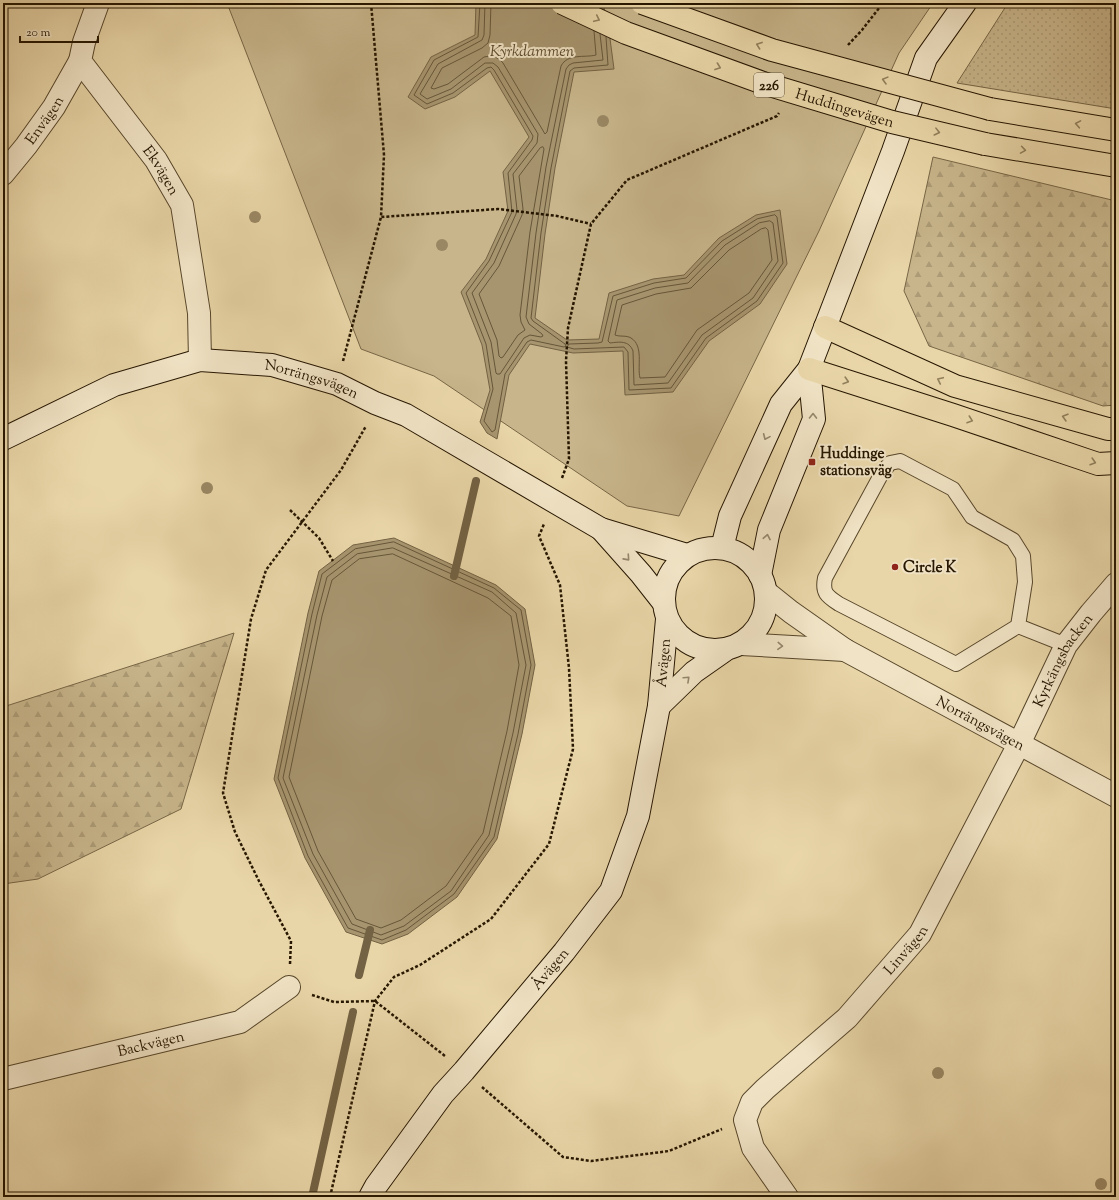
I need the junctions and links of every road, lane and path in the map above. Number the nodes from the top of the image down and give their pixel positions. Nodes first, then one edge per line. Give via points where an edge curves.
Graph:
1 (98, 3) edge
2 (371, 3) edge
3 (562, 3) edge
4 (642, 3) edge
5 (883, 3) edge
6 (965, 3) edge
7 (846, 46) dead end
8 (80, 61) junction
9 (782, 111) dead end
10 (1116, 130) edge
11 (1116, 166) edge
12 (3, 174) edge
13 (381, 217) junction
14 (591, 224) junction
15 (825, 327) junction
16 (200, 360) junction
17 (808, 370) junction
18 (337, 384) junction
19 (375, 403) junction
20 (1116, 429) edge
21 (3, 439) edge
22 (1116, 463) edge
23 (553, 500) junction
24 (290, 510) dead end
25 (302, 522) junction
26 (601, 529) junction
27 (722, 548) junction
28 (687, 555) junction
29 (333, 561) dead end
30 (763, 584) junction
31 (1116, 584) edge
32 (664, 610) junction
33 (1018, 626) junction
34 (1066, 646) junction
35 (733, 647) junction
36 (845, 650) junction
37 (659, 706) junction
38 (1019, 744) junction
39 (1116, 796) edge
40 (289, 987) junction
41 (375, 1001) junction
42 (464, 1071) junction
43 (3, 1079) edge
44 (745, 1120) junction
45 (330, 1197) edge
46 (370, 1197) edge
47 (787, 1197) edge

1 - 8 street
2 - 13 path via 384,155
3 -> 11 main road, Huddingevägen / 226, bridge via 626,33 763,83 892,122 985,144
10 -> 4 main road, 226, bridge via 990,109 772,50
5 - 7 path
6 - 15 street via 926,58
8 - 12 street, Envägen via 54,107
8 - 16 street, Ekvägen via 156,160 182,205 199,313
9 - 14 path via 777,116 627,180
13 - 14 path via 498,209 557,216
13 - 18 path
14 - 23 path via 568,328 566,361 569,459
15 - 17 street
20 -> 15 main road via 1108,429 955,386
16 - 18 street, Norrängsvägen via 272,365
16 - 21 street, Norrängsvägen via 114,385
17 -> 22 main road via 1098,464
17 -> 27 street via 781,404 730,516
30 -> 17 street via 769,530 814,419
18 - 19 street, Norrängsvägen
19 - 23 street, Norrängsvägen via 406,415
19 - 25 path via 341,470
23 - 26 street, Norrängsvägen
23 - 41 path via 539,536 560,585 570,668 573,749 549,844 492,919 420,965 394,977
24 - 25 path
25 - 29 path via 319,538
25 - 40 path via 266,570 251,619 224,793 235,832 291,941
26 - 28 street, Norrängsvägen
26 -> 32 street, Norrängsvägen via 641,574
27 - 28 street via 704,548
27 - 30 street via 749,561
28 - 32 street via 674,567 665,584
30 - 35 street via 766,610 759,627
30 - 36 street, Norrängsvägen via 791,612
31 - 34 street, Kyrkängsbacken
32 - 35 street via 676,634 689,645 706,651
32 - 37 street, Åvägen
33 - 33 lane via 1025,582 1023,556 1013,540 972,517 953,489 900,461 890,464 882,473 825,578 823,587 828,596 956,664
33 - 34 lane
34 - 38 street, Kyrkängsbacken
35 -> 36 street, Norrängsvägen
37 -> 35 street, Åvägen via 694,672
36 - 38 street, Norrängsvägen
37 - 42 street, Åvägen via 638,816 611,891 564,952
38 - 39 street, Norrängsvägen
38 - 44 street, Linvägen via 920,934 848,1018 752,1102
40 - 41 path via 334,1002
40 - 43 street, Backvägen via 240,1022
41 - 42 path
41 - 45 path
42 - 44 path via 563,1157 591,1161 669,1150
42 - 46 street, Åvägen via 443,1094
44 - 47 street via 753,1148

